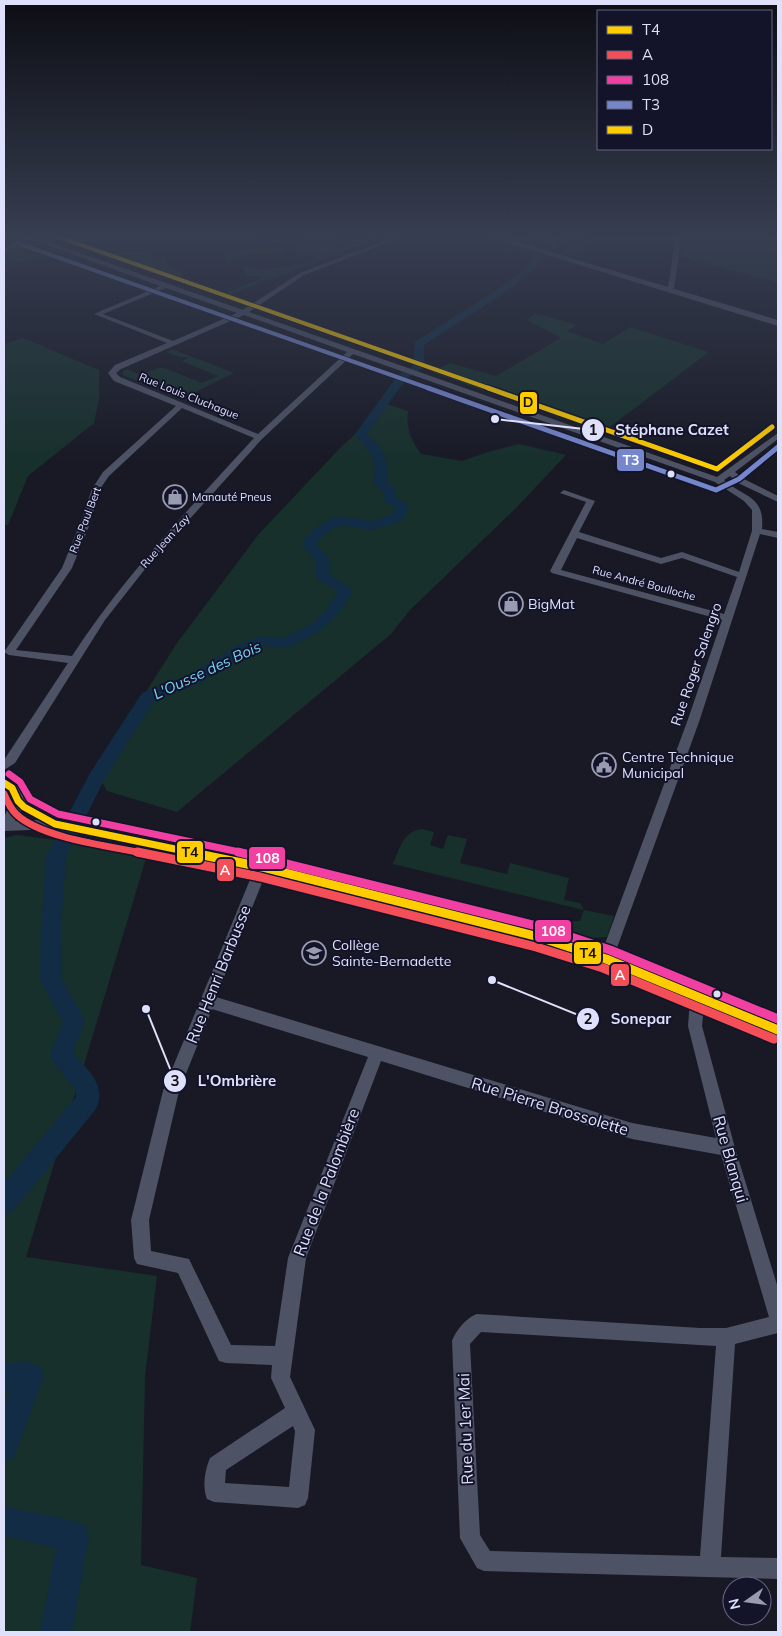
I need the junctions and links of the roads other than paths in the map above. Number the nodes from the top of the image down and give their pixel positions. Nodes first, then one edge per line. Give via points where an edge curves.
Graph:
1 (106, 310) edge
2 (240, 310) edge
3 (736, 310) edge
4 (245, 312) junction
5 (778, 323) edge
6 (173, 343) junction
7 (353, 350) junction
8 (181, 405) junction
9 (778, 436) edge
10 (259, 438) junction
11 (730, 472) junction
12 (718, 480) junction
13 (564, 493) dead end
14 (778, 499) edge
15 (757, 531) junction
16 (575, 534) junction
17 (778, 535) edge
18 (742, 576) junction
19 (727, 618) junction
20 (6, 655) edge
21 (74, 660) junction
22 (7, 763) edge
23 (6, 784) edge
24 (19, 802) junction
25 (59, 824) junction
26 (4, 825) edge
27 (262, 867) junction
28 (606, 959) junction
29 (698, 998) junction
30 (207, 1001) junction
31 (778, 1030) edge
32 (377, 1053) junction
33 (727, 1148) junction
34 (778, 1317) edge
35 (778, 1324) edge
36 (726, 1337) junction
37 (283, 1356) junction
38 (296, 1412) junction
39 (710, 1567) junction
40 (778, 1569) edge

1 - 6 street via 97,314
2 - 4 street, Rue Roger Salengro
3 - 5 main road
4 - 6 street
4 - 7 street, Rue Roger Salengro
6 - 8 street, Rue Louis Cluchague via 118,367 112,373 117,379
7 - 10 street, Rue Jean Zay
7 - 12 street, Rue Roger Salengro
8 - 10 street, Rue Louis Cluchague
8 - 20 street, Rue Paul Bert via 101,481 66,568
9 - 11 street
10 - 21 street, Rue Jean Zay via 146,562
11 - 12 street
11 - 14 street
12 - 15 street, Rue Roger Salengro via 754,503 759,513
13 - 16 street via 591,501
15 - 17 street
15 - 18 street, Rue Roger Salengro
16 - 18 street via 661,560 682,555
16 - 19 street, Rue André Boulloche via 555,571
18 - 19 street, Rue Roger Salengro
19 - 28 street, Rue Roger Salengro via 693,722
20 - 21 street, Rue Paul Bert
21 - 22 street, Rue Jean Zay
22 - 23 street, Rue Jean Zay
23 - 24 street via 18,796
24 - 25 street
24 - 26 street
25 - 26 street
25 - 27 street
27 - 28 street via 539,937
27 - 30 street, Rue Henri Barbusse
28 - 29 street
29 - 31 street
29 - 33 street, Rue Blanqui via 695,1026
30 - 32 street, Rue Pierre Brossolette
30 - 37 street, Rue Henri Barbusse via 171,1091 140,1220 143,1258 183,1265 226,1354
32 - 33 street, Rue Pierre Brossolette via 632,1131
32 - 37 street, Rue de la Palombière via 297,1258
33 - 34 street, Rue Blanqui
35 - 36 street, Rue du 1er Mai
36 - 39 street
36 - 39 street, Rue du 1er Mai via 477,1323 461,1341 470,1538 484,1561
37 - 38 street, Rue de la Palombière via 280,1378
38 - 38 street, Rue de la Palombière via 305,1430 298,1498 214,1492 218,1465
39 - 40 street, Rue du 1er Mai

